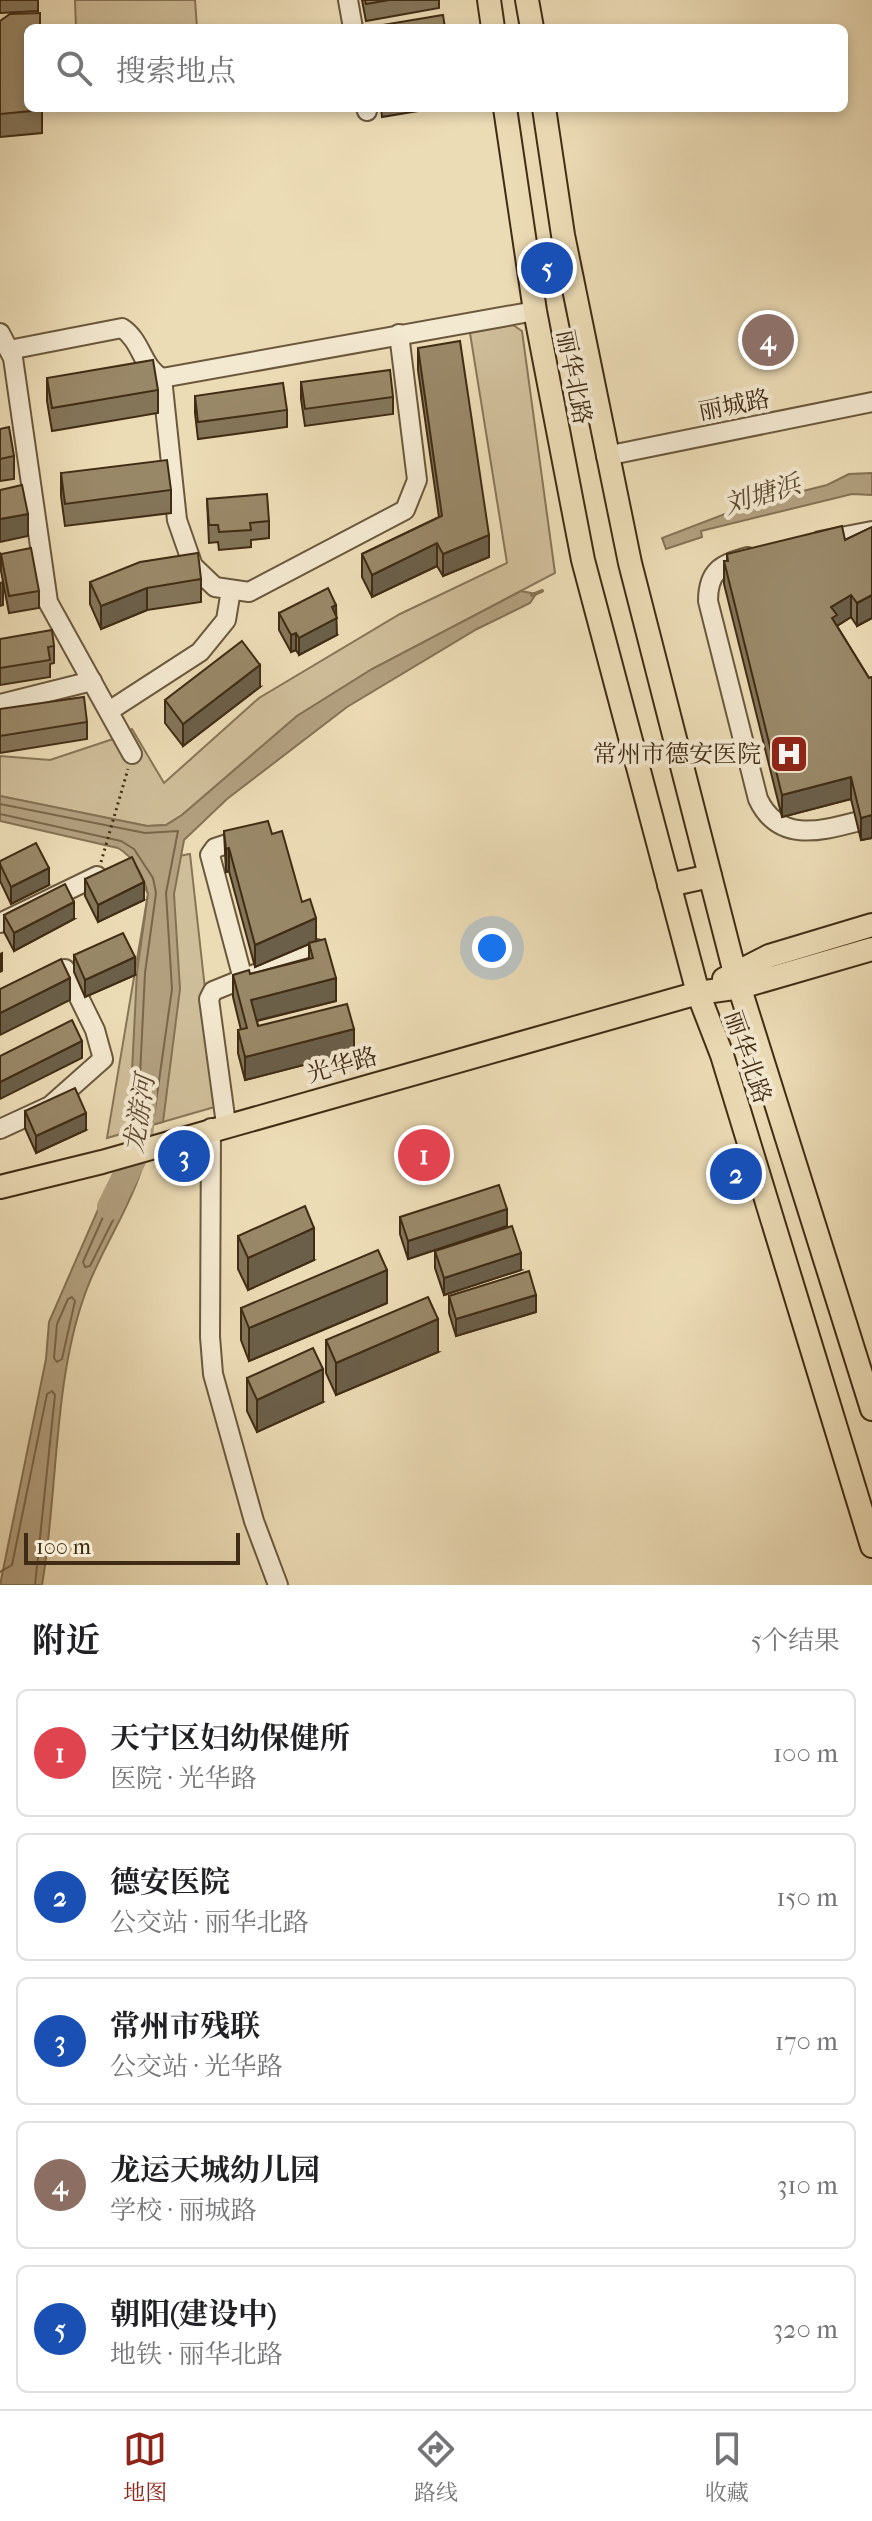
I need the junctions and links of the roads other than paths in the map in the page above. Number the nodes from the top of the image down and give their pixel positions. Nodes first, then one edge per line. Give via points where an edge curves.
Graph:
1 (348, 0) edge
2 (489, 0) edge
3 (527, 0) edge
4 (352, 24) edge
5 (492, 24) edge
6 (531, 24) edge
7 (506, 112) edge
8 (545, 112) edge
9 (535, 311) junction
10 (399, 334) junction
11 (4, 342) edge
12 (162, 378) junction
13 (872, 402) edge
14 (23, 426) junction
15 (0, 430) edge
16 (606, 456) junction
17 (33, 496) junction
18 (11, 501) edge
19 (872, 531) edge
20 (795, 547) edge
21 (767, 553) edge
22 (231, 590) junction
23 (92, 681) junction
24 (0, 704) edge
25 (109, 711) junction
26 (132, 754) road end
27 (872, 818) edge
28 (256, 834) edge
29 (97, 876) edge
30 (710, 876) junction
31 (669, 885) junction
32 (0, 923) edge
33 (872, 925) edge
34 (317, 949) edge
35 (872, 949) edge
36 (65, 969) edge
37 (243, 979) junction
38 (738, 980) junction
39 (698, 993) junction
40 (218, 1126) junction
41 (0, 1129) edge
42 (2, 1183) edge
43 (872, 1409) edge
44 (872, 1546) edge
45 (278, 1585) edge

1 - 4 street
2 - 5 main road
3 - 6 main road
7 - 9 main road, 丽华北路
8 - 16 main road, 丽华北路
9 - 10 street
9 - 31 main road, 丽华北路 via 586,570
10 - 12 street
10 - 22 street via 417,480 405,510 249,592
11 - 12 street via 122,328 134,336 152,373
11 - 14 street
12 - 22 street via 177,520 193,566 215,587
13 - 16 street, 丽城路
14 - 15 street
14 - 17 street
16 - 30 main road, 丽华北路
17 - 18 street
17 - 23 street via 34,557 48,602
19 - 20 street
21 - 27 street via 724,563 708,585 758,799 779,827 799,832
22 - 25 street via 226,620 200,652
23 - 24 street
23 - 25 street
25 - 26 street
28 - 37 street via 215,848 210,855
29 - 32 street
30 - 31 main road
30 - 38 main road, 丽华北路
31 - 39 main road, 丽华北路
33 - 38 main road, 光华路 via 769,956
34 - 37 street
35 - 38 main road, 光华路
36 - 41 street via 103,1059 50,1106
37 - 40 street via 213,991 209,999
38 - 39 main road, 光华路
38 - 43 main road, 丽华北路
39 - 40 main road, 光华路
39 - 44 main road, 丽华北路 via 722,1055
40 - 42 main road, 光华路 via 102,1162
40 - 45 street via 213,1374 254,1521

